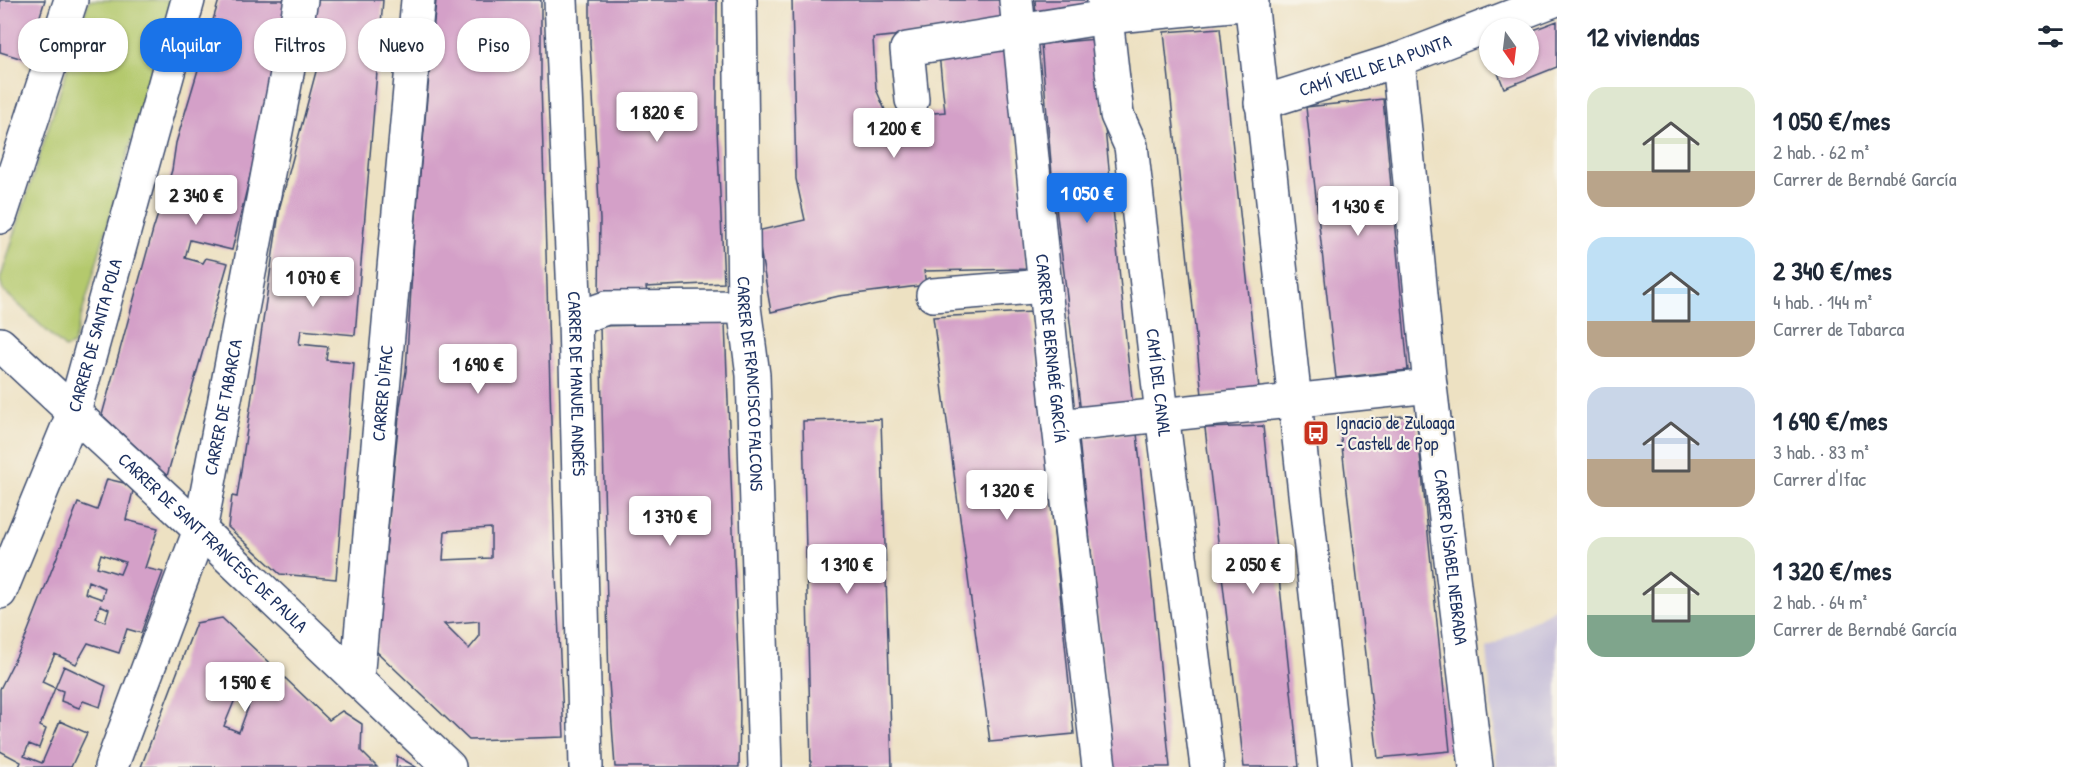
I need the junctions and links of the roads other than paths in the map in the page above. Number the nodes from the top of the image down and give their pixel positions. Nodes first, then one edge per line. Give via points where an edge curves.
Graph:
1 (70, 0) edge
2 (188, 0) edge
3 (302, 0) edge
4 (418, 0) edge
5 (561, 0) edge
6 (740, 0) edge
7 (1554, 0) edge
8 (1251, 1) edge
9 (1105, 9) edge
10 (1017, 15) edge
11 (1398, 60) junction
12 (912, 100) dead end
13 (1261, 103) junction
14 (0, 217) edge
15 (1045, 286) junction
16 (933, 295) dead end
17 (744, 307) junction
18 (575, 319) junction
19 (0, 344) edge
20 (1431, 386) junction
21 (1294, 400) junction
22 (74, 412) junction
23 (1162, 414) junction
24 (1059, 426) junction
25 (200, 530) junction
26 (0, 592) edge
27 (357, 680) junction
28 (111, 767) edge
29 (449, 767) edge
30 (586, 767) edge
31 (765, 767) edge
32 (1100, 767) edge
33 (1207, 767) edge
34 (1335, 767) edge
35 (1476, 767) edge

1 - 14 street
2 - 22 street, CARRER DE SANTA POLA
3 - 25 street, CARRER DE TABARCA
4 - 27 street, CARRER D'IFAC
5 - 18 street, CARRER DE MANUEL ANDRÉS
6 - 17 street, CARRER DE FRANCISCO FALCONS
7 - 11 street, CAMÍ VELL DE LA PUNTA
8 - 9 street
8 - 13 street
9 - 10 street
9 - 23 street, CAMÍ DEL CANAL via 1118,115 1131,146
10 - 12 street via 907,49
10 - 15 street, CARRER DE BERNABÉ GARCÍA
11 - 13 street, CAMÍ VELL DE LA PUNTA
11 - 20 street, CARRER D'ISABEL NEBRADA
13 - 21 street
15 - 16 street
15 - 24 street, CARRER DE BERNABÉ GARCÍA
17 - 18 street via 606,308
17 - 31 street, CARRER DE FRANCISCO FALCONS via 753,375
18 - 30 street, CARRER DE MANUEL ANDRÉS
19 - 22 street, CARRER DE SANT FRANCESC DE PAULA
20 - 21 street
20 - 35 street, CARRER D'ISABEL NEBRADA
21 - 23 street
21 - 34 street
22 - 25 street, CARRER DE SANT FRANCESC DE PAULA
22 - 26 street, CARRER DE SANTA POLA
23 - 24 street
23 - 33 street, CAMÍ DEL CANAL
24 - 32 street, CARRER DE BERNABÉ GARCÍA
25 - 27 street, CARRER DE SANT FRANCESC DE PAULA
25 - 28 street, CARRER DE TABARCA
27 - 29 street, CARRER DE SANT FRANCESC DE PAULA

